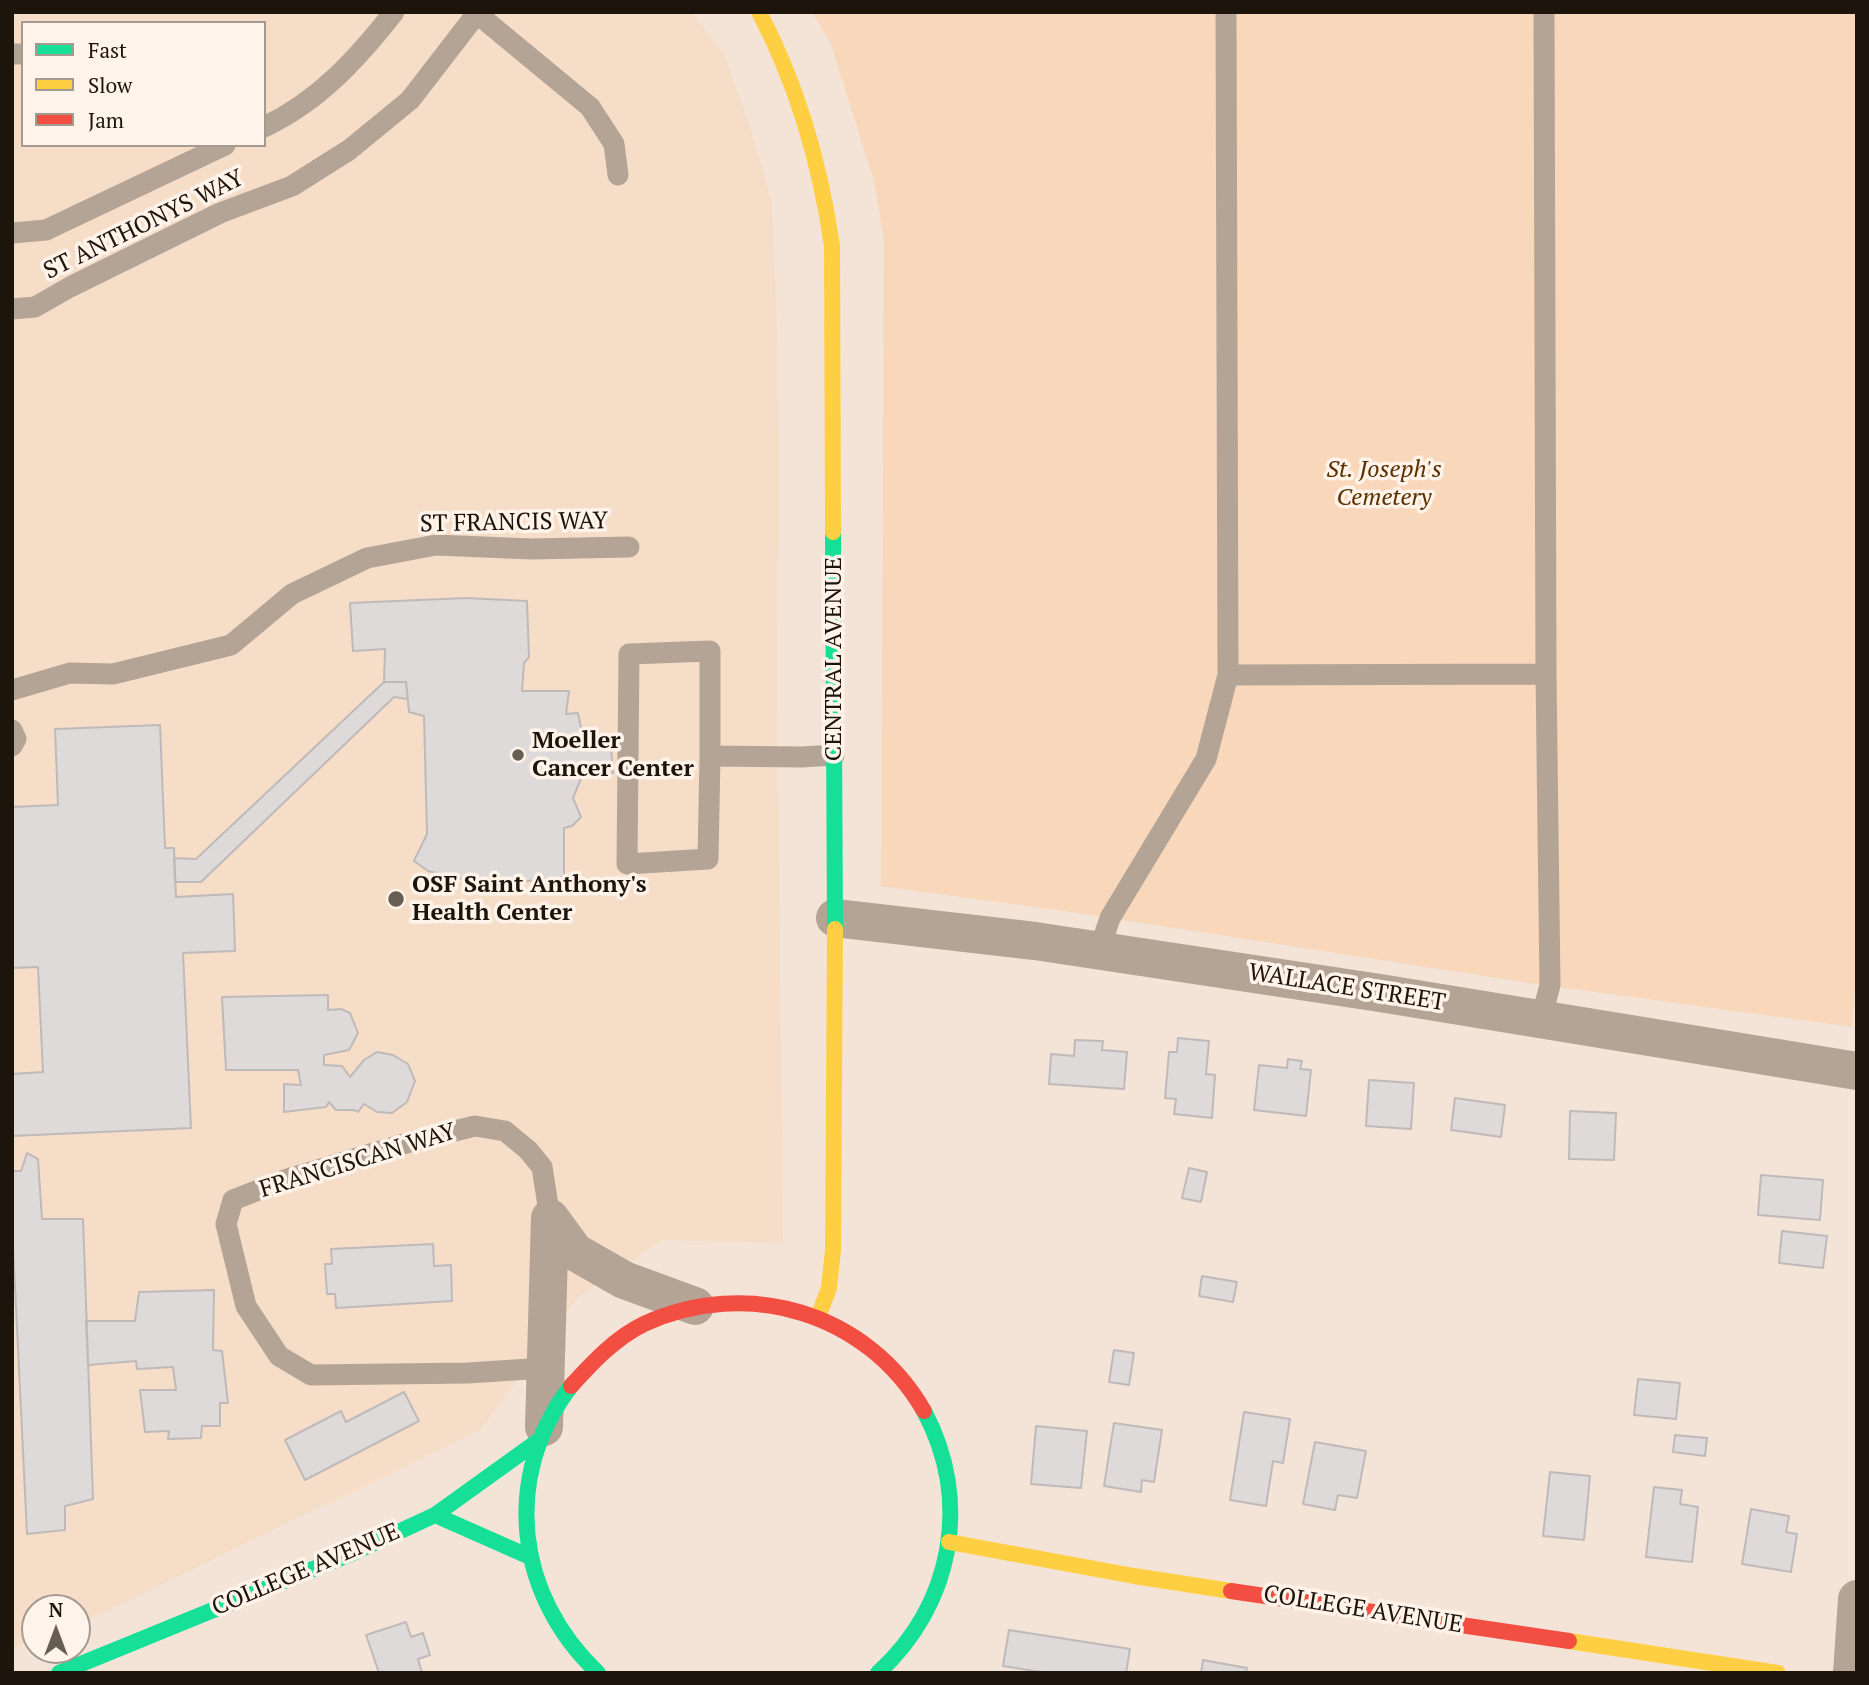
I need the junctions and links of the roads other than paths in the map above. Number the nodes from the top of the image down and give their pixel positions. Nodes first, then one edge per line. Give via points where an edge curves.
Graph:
1 (394, 12) edge
2 (759, 12) edge
3 (1226, 12) edge
4 (1544, 12) edge
5 (477, 13) edge
6 (266, 126) edge
7 (221, 147) edge
8 (618, 175) dead end
9 (12, 233) edge
10 (12, 309) edge
11 (629, 547) dead end
12 (1546, 674) junction
13 (1228, 675) junction
14 (12, 690) edge
15 (12, 730) edge
16 (12, 746) edge
17 (834, 755) junction
18 (710, 756) junction
19 (835, 918) junction
20 (1099, 951) junction
21 (1541, 1019) junction
22 (1857, 1071) edge
23 (550, 1218) junction
24 (695, 1306) junction
25 (818, 1317) junction
26 (545, 1368) junction
27 (541, 1434) junction
28 (435, 1515) junction
29 (949, 1542) junction
30 (530, 1557) junction
31 (1857, 1599) edge
32 (59, 1673) edge
33 (598, 1673) edge
34 (878, 1673) edge
35 (1778, 1673) edge
36 (1852, 1673) edge

1 - 6 lane via 359,57 322,92
2 - 17 main road, CENTRAL AVENUE via 780,49 806,116 826,195 832,246
3 - 13 lane
4 - 12 lane
5 - 8 lane via 590,107 614,144
5 - 10 lane, ST ANTHONYS WAY via 410,100 326,165 292,186 220,213 35,307
7 - 9 lane, ST ANTHONYS WAY via 47,230
11 - 14 lane, ST FRANCIS WAY via 436,545 367,558 292,594 231,645 113,674 70,673
12 - 13 lane
12 - 21 lane via 1550,985
13 - 20 lane via 1206,759 1110,918
15 - 16 lane via 16,739
17 - 18 lane
17 - 19 main road, CENTRAL AVENUE
18 - 18 lane via 710,651 629,654 627,864 708,859
19 - 20 street, WALLACE STREET
19 - 25 main road, CENTRAL AVENUE via 833,1250 829,1288
20 - 21 street, WALLACE STREET
21 - 22 street, WALLACE STREET
23 - 24 street, FRANCISCAN WAY via 575,1252 624,1280
23 - 26 street, FRANCISCAN WAY
23 - 26 lane, FRANCISCAN WAY via 542,1167 505,1131 475,1126 284,1180 233,1200 226,1224 247,1306 279,1356 311,1376
24 - 25 main road via 757,1303
24 - 27 main road via 632,1330 605,1349 580,1371
25 - 29 main road via 885,1359 912,1390 932,1424 945,1462 951,1502
26 - 27 street, FRANCISCAN WAY
27 - 28 main road, COLLEGE AVENUE
27 - 30 main road via 527,1487
28 - 30 main road
28 - 32 main road, COLLEGE AVENUE
29 - 34 main road via 927,1612 907,1643
29 - 35 main road, COLLEGE AVENUE via 1134,1576
30 - 33 main road via 553,1618
31 - 36 street

